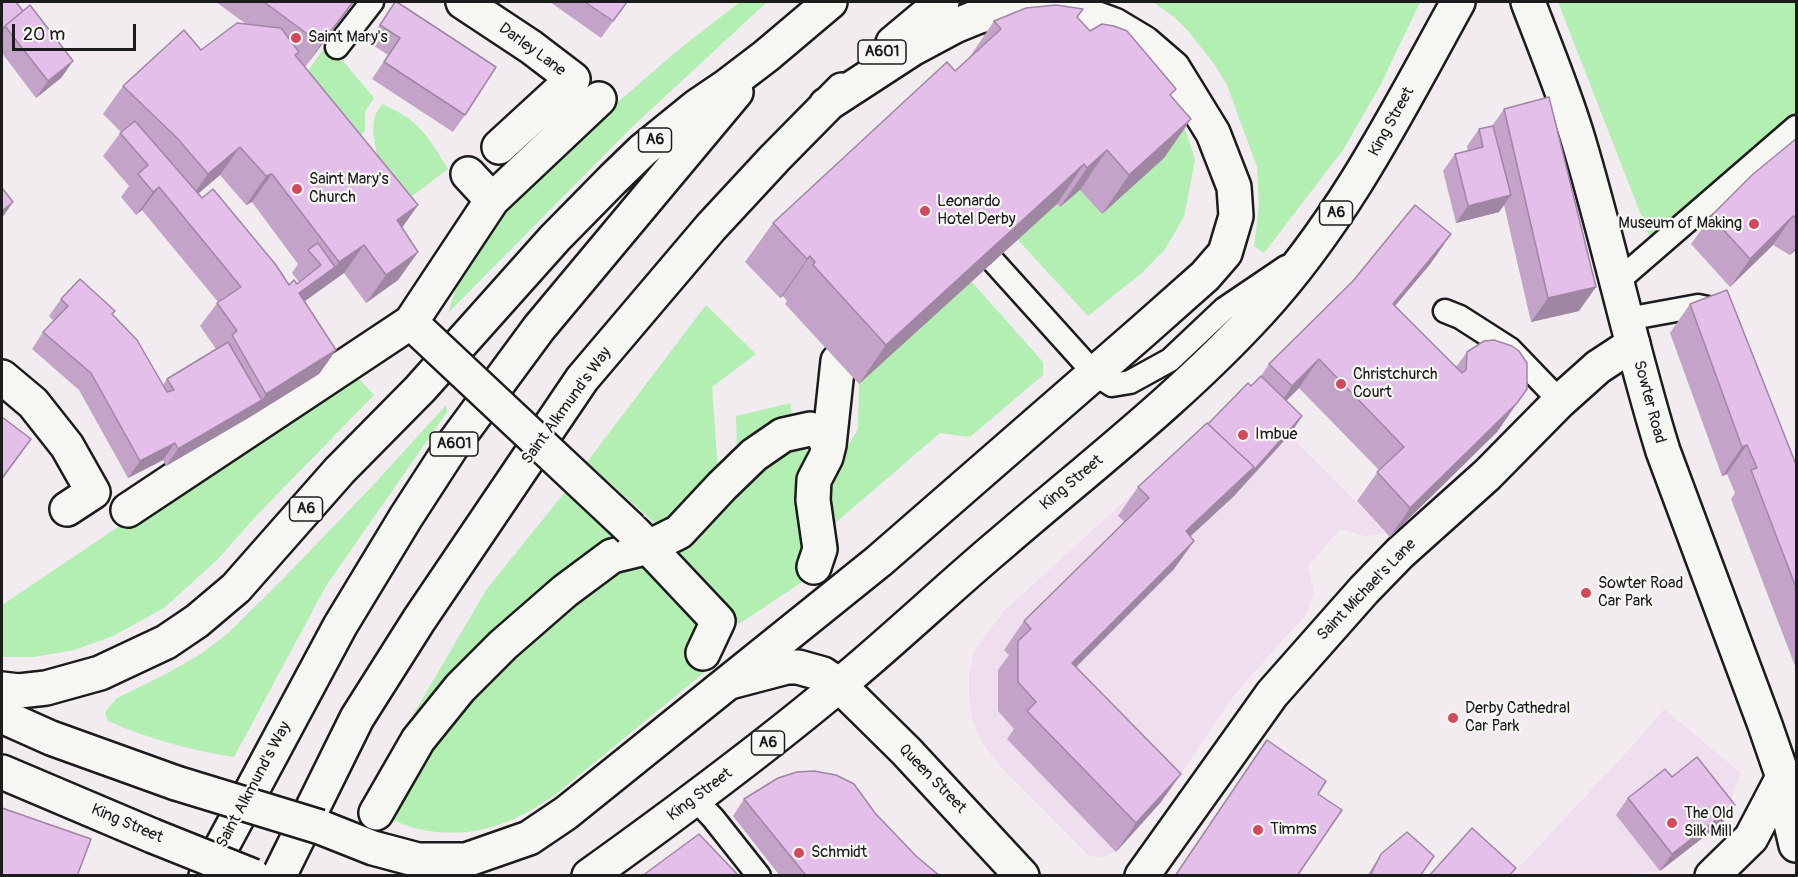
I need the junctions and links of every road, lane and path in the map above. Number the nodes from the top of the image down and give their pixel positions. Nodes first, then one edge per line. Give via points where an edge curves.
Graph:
1 (372, 2) edge
2 (463, 2) edge
3 (830, 2) edge
4 (942, 2) edge
5 (1458, 2) edge
6 (1528, 2) edge
7 (337, 47) edge
8 (766, 56) junction
9 (599, 99) dead end
10 (826, 105) junction
11 (1797, 127) edge
12 (511, 137) dead end
13 (468, 174) dead end
14 (492, 200) junction
15 (1307, 252) junction
16 (993, 261) edge
17 (1618, 281) junction
18 (1445, 310) dead end
19 (891, 312) edge
20 (1726, 324) edge
21 (416, 327) junction
22 (1630, 331) junction
23 (1094, 374) junction
24 (2, 377) edge
25 (1560, 401) junction
26 (829, 445) junction
27 (67, 509) dead end
28 (128, 510) dead end
29 (640, 538) junction
30 (814, 567) dead end
31 (703, 653) dead end
32 (730, 682) junction
33 (839, 685) junction
34 (2, 690) edge
35 (2, 716) edge
36 (2, 772) edge
37 (1788, 783) edge
38 (695, 799) junction
39 (376, 813) dead end
40 (1797, 846) edge
41 (206, 876) edge
42 (253, 876) edge
43 (279, 876) edge
44 (588, 876) edge
45 (759, 876) edge
46 (1022, 876) edge
47 (1142, 876) edge
48 (1712, 876) edge

1 - 7 lane
2 - 12 main road, Darley Lane via 573,79
3 - 8 main road, Saint Alkmund's Way / A601
4 - 10 main road, Saint Alkmund's Way / A601
5 - 15 main road, King Street / A6 via 1371,159
6 - 17 main road, Sowter Road via 1577,137
8 - 34 main road, Saint Alkmund's Way / A6 via 696,107 613,179 420,389 339,470 236,588 197,621 166,642 100,673 46,688
8 - 41 main road, Saint Alkmund's Way / A601 via 539,328 452,446 340,626
9 - 14 main road
10 - 23 main road via 955,26 1004,9 1026,7 1084,14 1114,25 1144,43 1173,68 1216,141 1234,187 1236,216 1225,253 1205,276
10 - 43 main road, Saint Alkmund's Way / A601 via 711,227 582,380 357,718
11 - 17 lane
13 - 14 main road
14 - 21 main road
15 - 23 lane via 1224,309 1170,360 1130,381 1112,385
15 - 33 main road, King Street / A6 via 1260,311 1175,396
16 - 23 lane
17 - 22 main road, Sowter Road
18 - 25 lane via 1510,350
19 - 26 main road via 838,361
20 - 22 lane via 1716,309 1698,306
21 - 28 main road
21 - 29 main road, bridge
22 - 25 main road, Saint Michael's Lane
22 - 37 main road, Sowter Road via 1663,451
23 - 32 main road via 871,567
24 - 27 main road via 33,403 68,446 93,492
25 - 47 main road, Saint Michael's Lane via 1487,476 1400,553 1272,694
26 - 29 main road via 820,432 810,429 783,435 754,455 679,532
26 - 30 main road via 814,480 820,549
29 - 31 main road via 718,621
29 - 39 main road via 565,591 502,645 460,688 418,740
32 - 33 main road, Queen Street via 798,667 823,674
32 - 35 main road, bridge via 530,838 466,860 418,860 373,848 320,827 176,783
33 - 38 main road, King Street / A6
33 - 46 main road, Queen Street
36 - 42 main road, King Street, bridge
37 - 40 main road, Sowter Road
37 - 48 main road via 1751,838
38 - 44 main road, King Street / A6
38 - 45 lane

